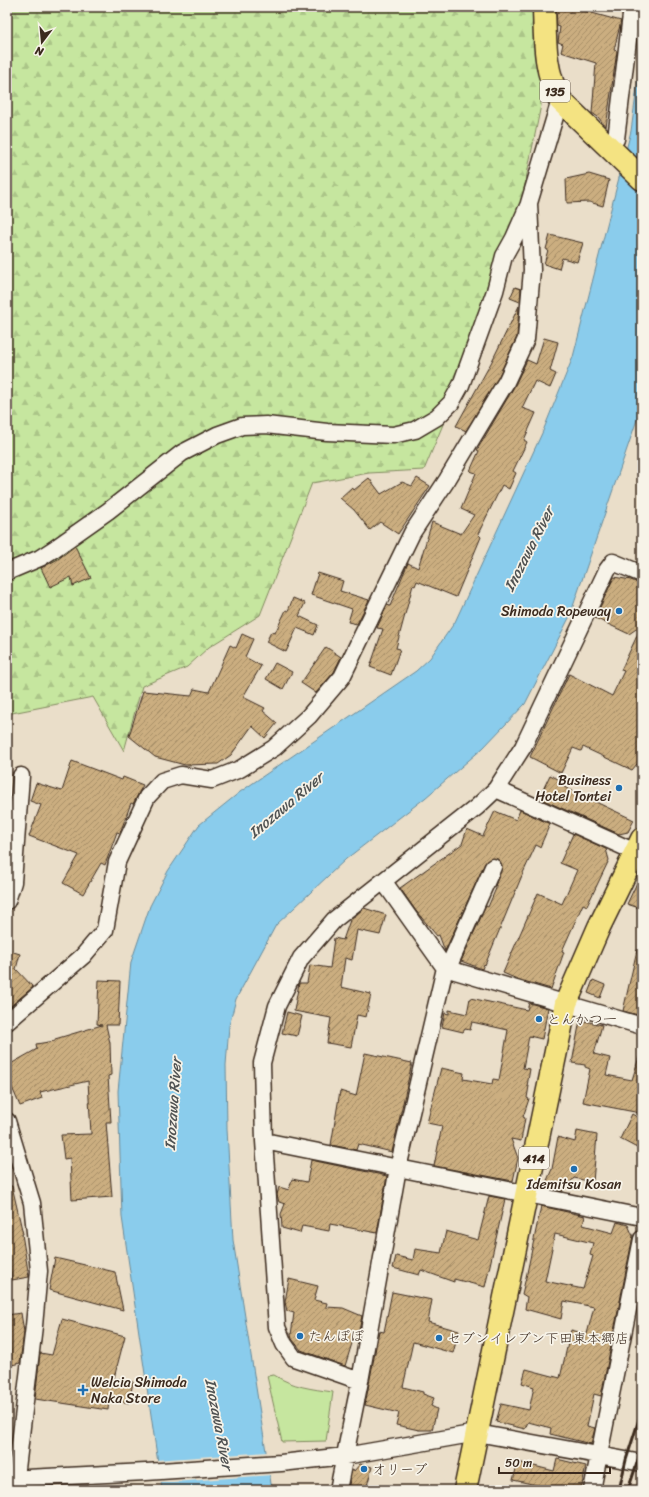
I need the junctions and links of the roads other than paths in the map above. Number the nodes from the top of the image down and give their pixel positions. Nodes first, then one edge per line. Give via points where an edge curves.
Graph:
1 (544, 7) edge
2 (632, 7) edge
3 (560, 100) junction
4 (612, 151) junction
5 (642, 178) edge
6 (529, 202) junction
7 (7, 572) edge
8 (642, 574) edge
9 (21, 776) dead end
10 (496, 789) junction
11 (640, 848) edge
12 (493, 867) dead end
13 (384, 882) junction
14 (7, 901) edge
15 (446, 968) junction
16 (566, 1003) junction
17 (7, 1022) edge
18 (642, 1026) edge
19 (7, 1121) edge
20 (264, 1142) junction
21 (398, 1168) junction
22 (526, 1194) junction
23 (642, 1217) edge
24 (642, 1239) edge
25 (360, 1381) junction
26 (477, 1433) junction
27 (599, 1454) junction
28 (345, 1456) junction
29 (642, 1463) edge
30 (11, 1478) edge
31 (338, 1490) edge
32 (465, 1490) edge
33 (592, 1490) edge

1 - 3 highway, 135 via 548,71 552,86
2 - 4 street via 616,139
3 - 4 highway, 135
3 - 6 street
4 - 5 highway
6 - 7 street via 504,256 495,291 461,385 451,403 437,417 415,430 393,435 327,432 266,425 242,426 217,435 182,453 54,549
6 - 17 street via 532,270 526,339 506,382 412,533 342,677 309,716 274,748 240,769 212,780 180,775 162,781 147,797 117,862 105,930 83,956
8 - 10 street via 613,562 523,747
9 - 14 street via 13,882
10 - 11 street
10 - 13 street
11 - 16 highway, 414 via 599,926
12 - 15 street
13 - 15 street
13 - 20 street via 334,920 301,958 277,1006 262,1063
15 - 16 street
15 - 21 street
16 - 18 street
16 - 22 highway, 414
19 - 30 street via 32,1203 39,1271
20 - 21 street
20 - 25 street via 277,1327 284,1344 294,1358
21 - 22 street
21 - 25 street
22 - 23 street
22 - 26 highway, 414
24 - 27 street
25 - 28 street
26 - 27 street
26 - 28 street
26 - 32 highway, 414
27 - 29 street
27 - 33 street
28 - 30 street via 146,1472
28 - 31 street

